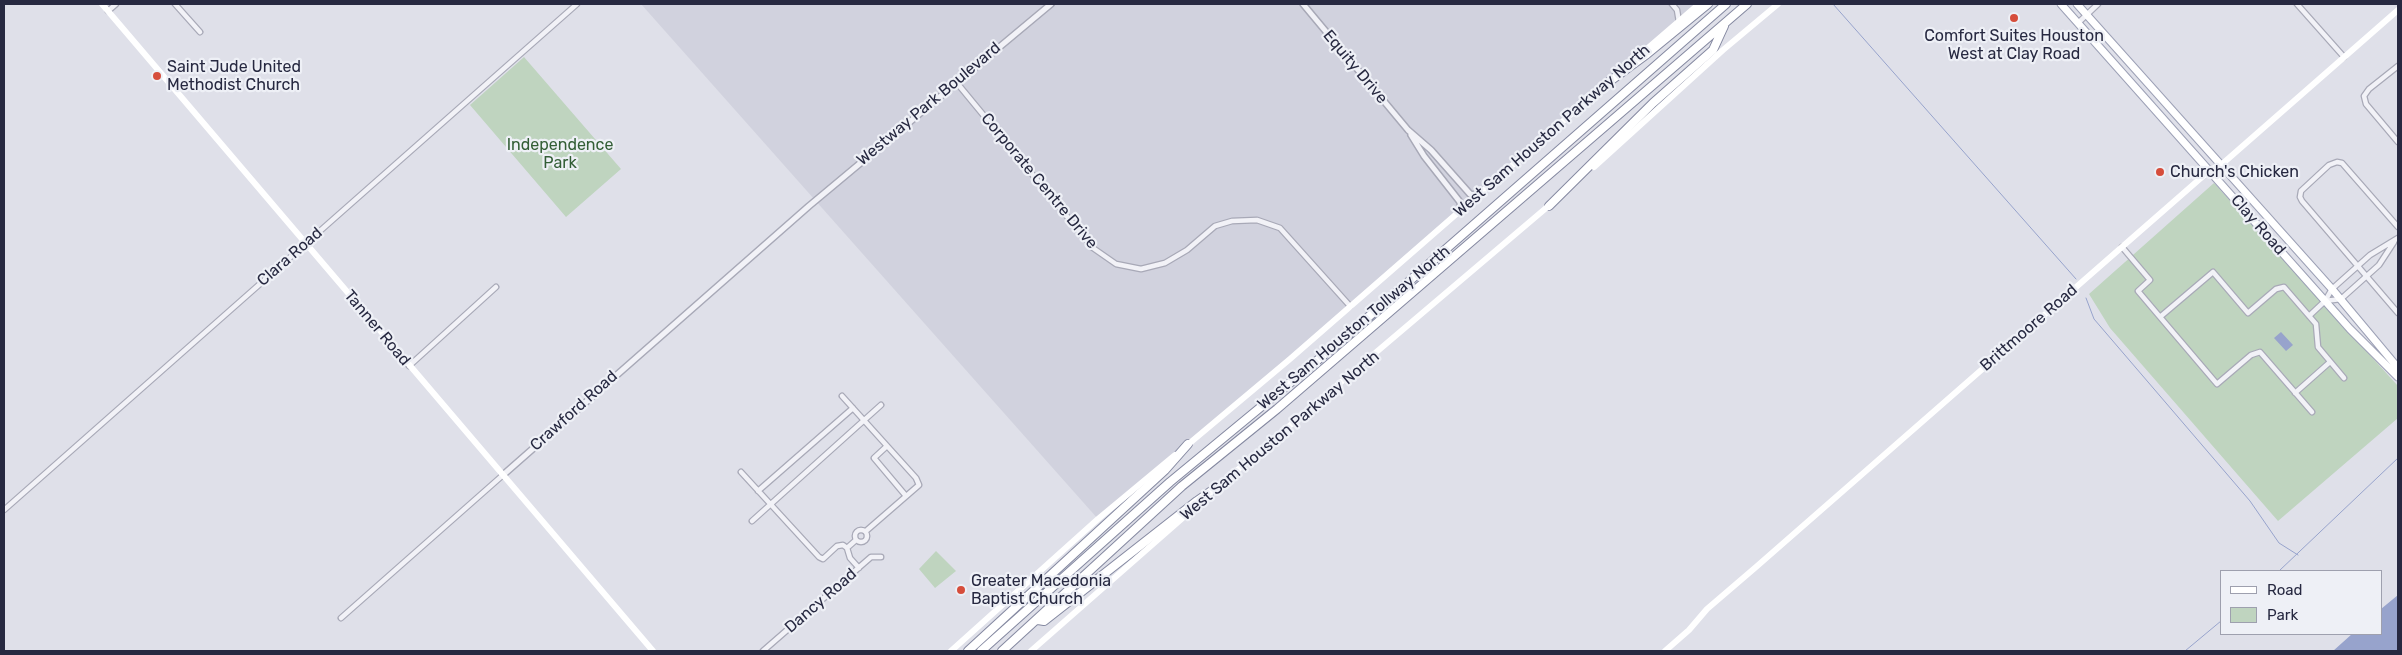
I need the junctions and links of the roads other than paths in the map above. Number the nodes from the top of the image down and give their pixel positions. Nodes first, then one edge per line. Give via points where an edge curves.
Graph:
1 (102, 4) edge
2 (116, 4) edge
3 (175, 4) edge
4 (577, 4) edge
5 (1051, 4) edge
6 (1303, 4) edge
7 (1672, 4) edge
8 (1697, 4) edge
9 (1708, 4) edge
10 (1726, 4) edge
11 (1747, 4) edge
12 (1778, 4) edge
13 (2061, 4) edge
14 (2077, 4) edge
15 (2098, 4) edge
16 (2297, 4) edge
17 (2398, 10) edge
18 (108, 11) junction
19 (2087, 14) junction
20 (1679, 22) junction
21 (1725, 23) junction
22 (2078, 23) junction
23 (200, 32) dead end
24 (2344, 57) junction
25 (2398, 66) edge
26 (957, 83) junction
27 (1606, 84) junction
28 (2154, 90) junction
29 (2146, 98) junction
30 (1408, 130) junction
31 (2398, 142) edge
32 (2221, 164) junction
33 (2210, 170) junction
34 (1478, 196) junction
35 (809, 206) joint
36 (1548, 206) junction
37 (1461, 210) junction
38 (2398, 227) edge
39 (2283, 235) junction
40 (2396, 239) edge
41 (2274, 243) junction
42 (306, 244) junction
43 (2122, 247) junction
44 (2357, 266) junction
45 (2366, 276) junction
46 (496, 287) dead end
47 (2332, 289) junction
48 (2341, 299) junction
49 (2326, 301) junction
50 (1350, 306) junction
51 (2398, 313) edge
52 (2309, 316) junction
53 (2160, 318) junction
54 (2330, 362) junction
55 (409, 366) junction
56 (2398, 368) edge
57 (2398, 377) edge
58 (2344, 378) dead end
59 (2295, 393) junction
60 (842, 396) dead end
61 (881, 405) dead end
62 (853, 408) junction
63 (2312, 412) dead end
64 (864, 420) junction
65 (1188, 444) junction
66 (887, 446) junction
67 (741, 472) dead end
68 (503, 475) junction
69 (1217, 487) junction
70 (758, 491) junction
71 (906, 496) junction
72 (771, 504) junction
73 (4, 510) edge
74 (752, 521) dead end
75 (866, 531) junction
76 (856, 540) junction
77 (847, 548) junction
78 (881, 557) dead end
79 (859, 568) junction
80 (341, 618) dead end
81 (1038, 620) junction
82 (654, 651) edge
83 (763, 651) edge
84 (951, 651) edge
85 (968, 651) edge
86 (981, 651) edge
87 (1002, 651) edge
88 (1031, 651) edge
89 (1665, 651) edge

1 - 18 main road, Tanner Road
2 - 18 street
3 - 23 street
4 - 42 street, Clara Road
5 - 26 street, Westway Park Boulevard
6 - 30 street, Equity Drive
7 - 20 street
8 - 20 main road, West Sam Houston Parkway North
9 - 27 highway
10 - 86 highway, West Sam Houston Tollway North via 1342,340 1170,482
11 - 21 highway, West Sam Houston Tollway North
12 - 36 main road, West Sam Houston Parkway North
13 - 22 main road, Clay Road
14 - 19 main road, Clay Road
15 - 19 street
16 - 24 street
17 - 24 main road, Brittmoore Road
18 - 42 main road, Tanner Road
19 - 22 street
19 - 28 main road, Clay Road
20 - 27 main road, West Sam Houston Parkway North
21 - 36 highway via 1713,50 1653,103
21 - 81 highway, West Sam Houston Tollway North via 1277,409 1182,486
22 - 29 main road, Clay Road
24 - 32 main road, Brittmoore Road
25 - 31 street via 2366,93 2364,101
26 - 35 street, Westway Park Boulevard
26 - 50 street, Corporate Centre Drive via 1093,248 1116,264 1140,269 1165,263 1187,250 1215,226 1232,221 1257,220 1280,228
27 - 34 main road, West Sam Houston Parkway North
28 - 29 main road
28 - 32 main road, Clay Road
29 - 33 main road, Clay Road
30 - 34 street, Equity Drive via 1431,150 1470,194
30 - 37 street, Equity Drive via 1460,202
32 - 33 main road, Brittmoore Road
32 - 39 main road, Clay Road
33 - 41 main road, Clay Road
33 - 43 main road, Brittmoore Road
34 - 37 main road, West Sam Houston Parkway North
35 - 68 street, Crawford Road
36 - 69 main road, West Sam Houston Parkway North via 1390,344
37 - 50 main road, West Sam Houston Parkway North
38 - 44 street via 2342,163 2333,163 2301,191 2300,197
39 - 41 main road
39 - 47 main road, Clay Road
40 - 44 street
40 - 45 street
41 - 49 main road, Clay Road
42 - 55 main road, Tanner Road
42 - 73 street, Clara Road
43 - 53 street via 2150,280 2138,291
43 - 89 main road, Brittmoore Road via 1714,603
44 - 45 street
44 - 47 street
45 - 48 street
45 - 51 street
46 - 55 street
47 - 48 main road, Clay Road
47 - 49 street
48 - 49 street
48 - 56 main road, Clay Road
49 - 52 street
49 - 57 main road, Clay Road
50 - 65 main road, West Sam Houston Parkway North
52 - 53 street via 2281,287 2248,313 2213,272
52 - 54 street via 2318,327 2318,347
53 - 59 street via 2218,384 2251,355 2260,352
54 - 58 street
54 - 59 street
55 - 68 main road, Tanner Road
59 - 63 street
60 - 62 street
61 - 64 street
62 - 64 street
62 - 70 street
64 - 66 street
64 - 72 street
65 - 84 main road, West Sam Houston Parkway North via 1098,519
65 - 85 highway via 1165,470
66 - 71 street via 874,458
66 - 71 street via 919,485
67 - 70 street
68 - 80 street, Crawford Road
68 - 82 main road, Tanner Road
69 - 81 highway via 1044,621
69 - 88 main road, West Sam Houston Parkway North
70 - 72 street
71 - 75 street
72 - 74 street
72 - 77 street via 819,557 823,559 837,546
75 - 76 street via 858,530
75 - 76 street via 866,540
76 - 77 street
77 - 79 street via 850,558
78 - 79 street, Dancy Road via 871,557
79 - 83 street, Dancy Road
81 - 87 highway, West Sam Houston Tollway North

